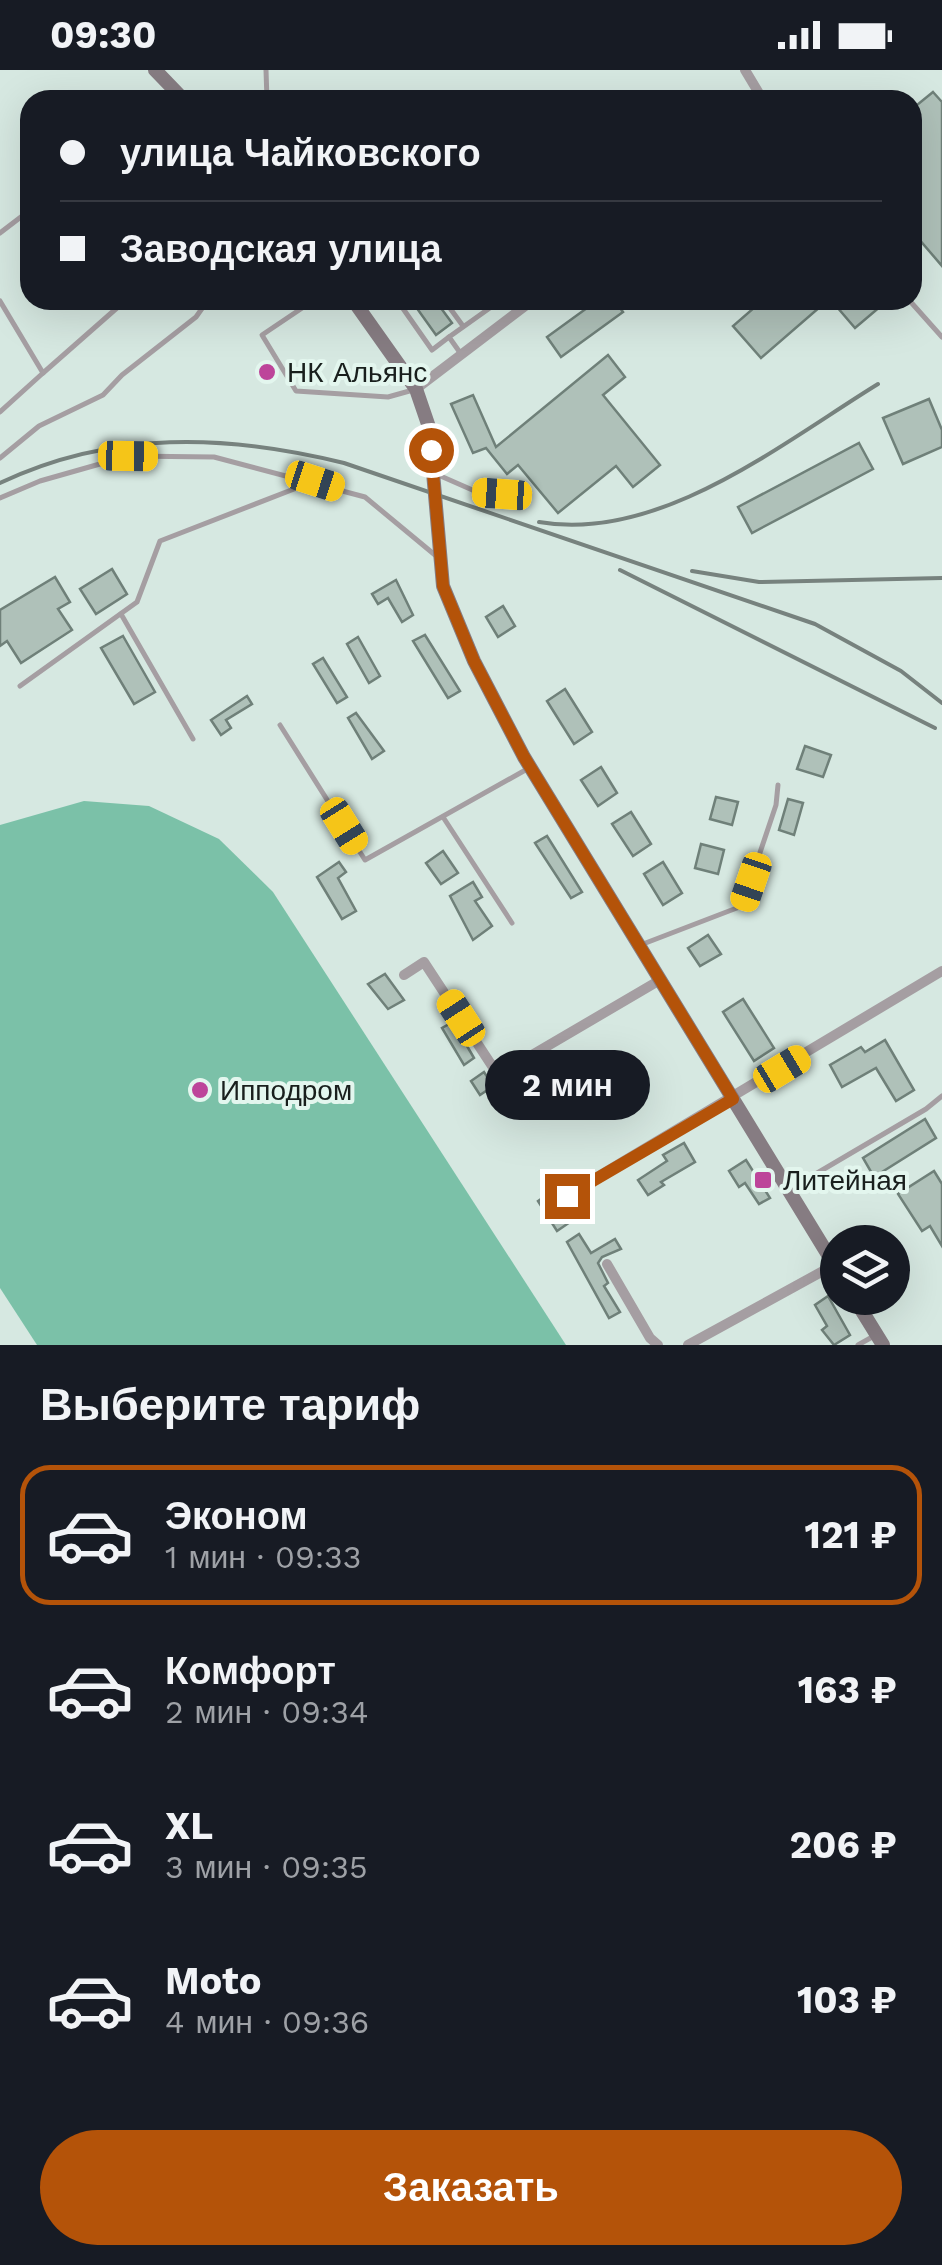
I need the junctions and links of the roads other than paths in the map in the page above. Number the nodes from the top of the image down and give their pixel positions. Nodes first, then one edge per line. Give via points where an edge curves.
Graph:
1 (155, 70) edge
2 (174, 90) edge
3 (20, 218) edge
4 (0, 233) edge
5 (0, 302) edge
6 (114, 310) edge
7 (201, 310) edge
8 (299, 310) edge
9 (360, 310) edge
10 (403, 310) edge
11 (451, 310) edge
12 (487, 310) edge
13 (520, 310) edge
14 (918, 310) edge
15 (463, 327) junction
16 (449, 337) junction
17 (942, 337) edge
18 (461, 354) junction
19 (42, 373) junction
20 (416, 389) junction
21 (0, 412) edge
22 (0, 458) edge
23 (433, 472) junction
24 (315, 481) junction
25 (502, 494) dead end
26 (0, 498) edge
27 (441, 560) junction
28 (120, 614) junction
29 (20, 686) dead end
30 (280, 725) dead end
31 (194, 739) dead end
32 (531, 767) junction
33 (778, 785) dead end
34 (443, 817) junction
35 (512, 923) dead end
36 (640, 945) junction
37 (942, 972) edge
38 (404, 976) dead end
39 (660, 980) junction
40 (942, 1096) edge
41 (733, 1099) junction
42 (790, 1189) junction
43 (567, 1196) dead end
44 (820, 1241) edge
45 (607, 1264) dead end
46 (820, 1276) edge
47 (865, 1315) edge
48 (880, 1340) edge
49 (658, 1345) edge
50 (688, 1345) edge
51 (858, 1345) edge

1 - 2 street
3 - 4 lane
5 - 19 lane
6 - 19 lane
7 - 22 lane via 103,396 39,426
8 - 20 lane via 262,335 296,391 388,397
9 - 20 street
10 - 16 lane via 432,350
11 - 15 lane
12 - 15 lane
13 - 18 street
14 - 17 lane
15 - 16 lane
16 - 18 lane
18 - 20 street
19 - 21 lane
20 - 23 street via 429,427
23 - 25 lane via 477,492
23 - 27 street
24 - 26 lane via 214,457 128,456
24 - 27 lane via 364,497
24 - 28 lane via 160,541 137,602
27 - 32 street via 443,586 474,661
28 - 29 lane
28 - 31 lane
30 - 34 lane via 366,860
32 - 34 lane
32 - 36 street
33 - 36 lane via 742,906
34 - 35 lane
36 - 39 street
37 - 41 street
38 - 39 street via 424,962 498,1075
39 - 41 street
40 - 42 lane
41 - 42 street
41 - 43 street
42 - 44 street
45 - 49 street
46 - 50 street
47 - 48 street
48 - 51 lane

